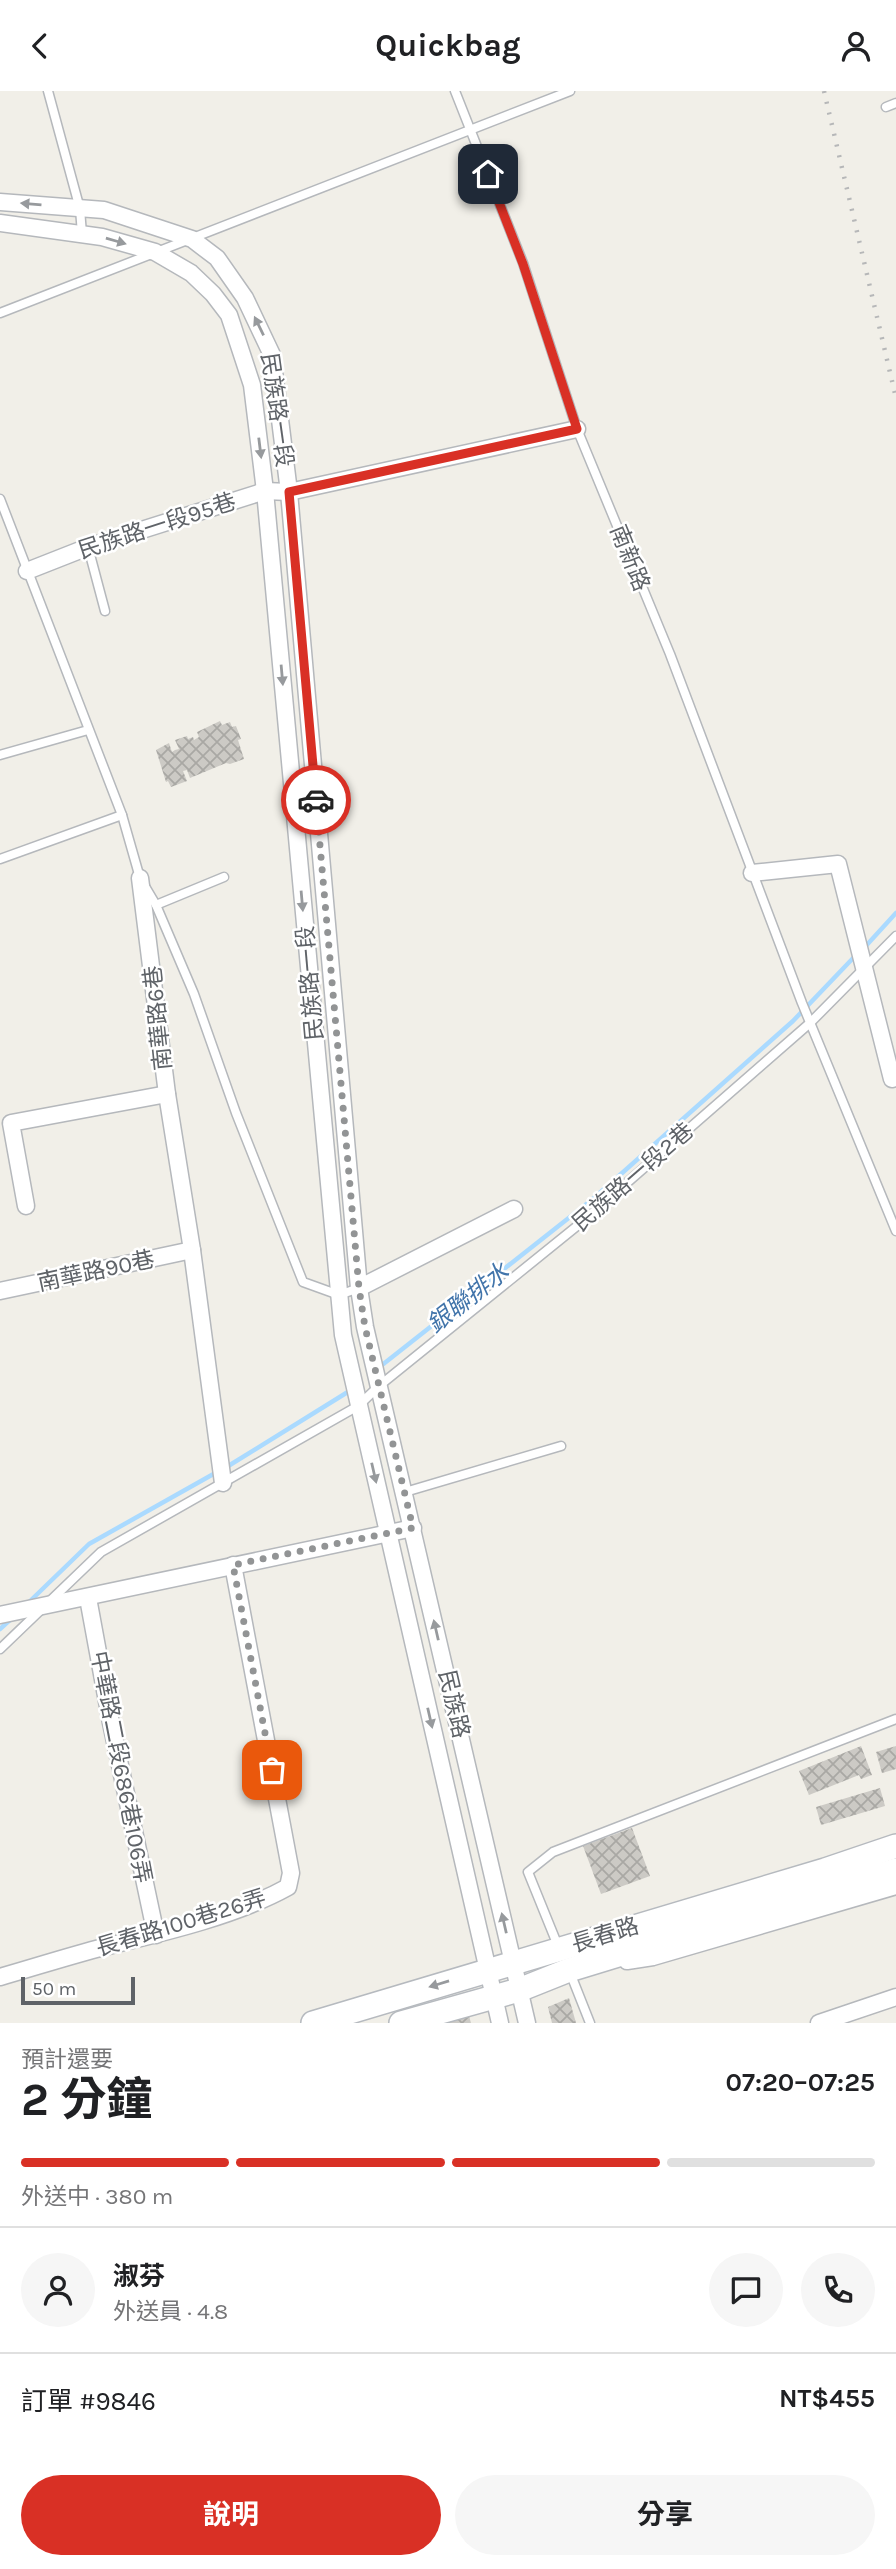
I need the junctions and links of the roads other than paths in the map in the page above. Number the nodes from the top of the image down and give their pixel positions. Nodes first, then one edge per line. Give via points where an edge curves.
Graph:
1 (48, 91) edge
2 (455, 91) edge
3 (570, 91) edge
4 (896, 103) edge
5 (886, 107) dead end
6 (470, 130) junction
7 (0, 202) edge
8 (80, 209) junction
9 (0, 223) edge
10 (82, 234) junction
11 (192, 239) junction
12 (155, 252) junction
13 (0, 313) edge
14 (577, 429) junction
15 (265, 491) junction
16 (289, 492) junction
17 (0, 499) edge
18 (88, 547) junction
19 (27, 571) junction
20 (105, 611) dead end
21 (88, 730) junction
22 (0, 755) edge
23 (122, 815) junction
24 (0, 859) edge
25 (752, 873) junction
26 (225, 877) dead end
27 (140, 878) junction
28 (156, 905) junction
29 (896, 936) edge
30 (865, 967) junction
31 (810, 1023) junction
32 (892, 1079) dead end
33 (167, 1094) junction
34 (346, 1144) junction
35 (325, 1145) junction
36 (26, 1206) dead end
37 (514, 1209) dead end
38 (896, 1231) edge
39 (192, 1250) junction
40 (359, 1288) junction
41 (0, 1291) edge
42 (339, 1295) junction
43 (377, 1376) junction
44 (356, 1395) junction
45 (561, 1446) dead end
46 (222, 1474) junction
47 (405, 1492) junction
48 (413, 1528) junction
49 (388, 1534) junction
50 (233, 1565) junction
51 (88, 1598) junction
52 (47, 1605) junction
53 (13, 1612) edge
54 (0, 1649) edge
55 (896, 1719) edge
56 (896, 1837) edge
57 (896, 1846) edge
58 (896, 1870) edge
59 (896, 1886) edge
60 (650, 1933) junction
61 (156, 1935) junction
62 (592, 1938) junction
63 (559, 1949) junction
64 (513, 1963) junction
65 (487, 1970) junction
66 (569, 1970) junction
67 (1, 1974) edge
68 (519, 1990) junction
69 (493, 1996) junction
70 (896, 1997) edge
71 (313, 2023) edge
72 (401, 2023) edge
73 (500, 2023) edge
74 (527, 2023) edge
75 (590, 2023) edge
76 (818, 2023) edge

1 - 8 lane
2 - 6 lane, 南新路
3 - 6 lane
4 - 5 lane
6 - 11 lane
6 - 14 lane, 南新路 via 523,264
8 -> 7 street, 民族路一段
8 - 10 lane
8 - 11 street, 民族路一段 via 104,210
9 - 10 street, 民族路一段
10 -> 12 street, 民族路一段
11 - 12 lane
16 -> 11 street, 民族路一段 via 272,355 238,288 217,258
12 - 13 lane
12 -> 15 street, 民族路一段 via 191,273 229,315 252,385
14 - 16 street, 民族路一段95巷
14 - 25 lane, 南新路 via 670,654
15 - 16 street, 民族路一段95巷
15 - 18 street, 民族路一段95巷
15 -> 35 street, 民族路一段
16 - 34 street, 民族路一段
17 - 19 lane, 南華路6巷
18 - 19 street, 民族路一段95巷
18 - 20 lane
19 - 21 lane, 南華路6巷
21 - 22 lane
21 - 23 lane, 南華路6巷
23 - 24 lane
23 - 27 lane, 南華路6巷
25 - 30 street via 838,864
25 - 31 lane, 南新路
26 - 28 lane
27 - 28 lane
27 - 33 street, 南華路6巷
28 - 42 lane via 303,1282
29 - 30 lane, 民族路一段2巷
30 - 31 lane, 民族路一段2巷
30 - 32 street
31 - 38 lane, 南新路
31 - 43 lane, 民族路一段2巷 via 582,1222
33 - 36 street via 11,1123
33 - 39 street, 南華路6巷
34 - 35 street
34 - 40 street, 民族路一段
35 - 42 street, 民族路一段
37 - 40 street
39 - 41 street, 南華路90巷
39 - 46 street, 南華路6巷
40 - 42 lane
40 - 43 street, 民族路一段
42 - 44 street, 民族路一段
43 - 44 lane, 民族路一段2巷
43 - 47 street, 民族路
44 - 46 lane, 民族路一段2巷
44 -> 49 street, 民族路
45 - 47 lane
46 - 52 lane, 民族路一段2巷 via 101,1552
47 - 48 street, 民族路
48 - 49 street
64 -> 48 street, 民族路
49 - 50 street
49 -> 65 street, 民族路
50 - 51 street
50 - 61 street, 長春路100巷26弄 via 291,1873 288,1887 269,1898
51 - 52 street
51 - 61 street, 中華路二段686巷106弄
52 - 53 street
52 - 54 lane, 民族路一段2巷
55 - 63 lane via 553,1852 528,1872
56 - 62 street via 641,1917
57 - 60 street, 長春路
58 - 60 street, 長春路
59 - 66 street via 653,1957
60 - 62 street, 長春路
60 - 66 street, 長春路
61 - 67 street, 長春路100巷26弄
62 - 63 street, 長春路
63 - 64 street, 長春路
63 - 66 lane
64 - 65 street, 長春路
64 - 68 street, 民族路
65 - 69 street, 民族路
65 -> 71 street, 長春路
66 - 68 street, 長春路
66 - 75 lane
68 - 69 street, 長春路
68 - 74 street, 民族路
69 - 72 street, 長春路
69 - 73 street, 民族路
70 - 76 street

